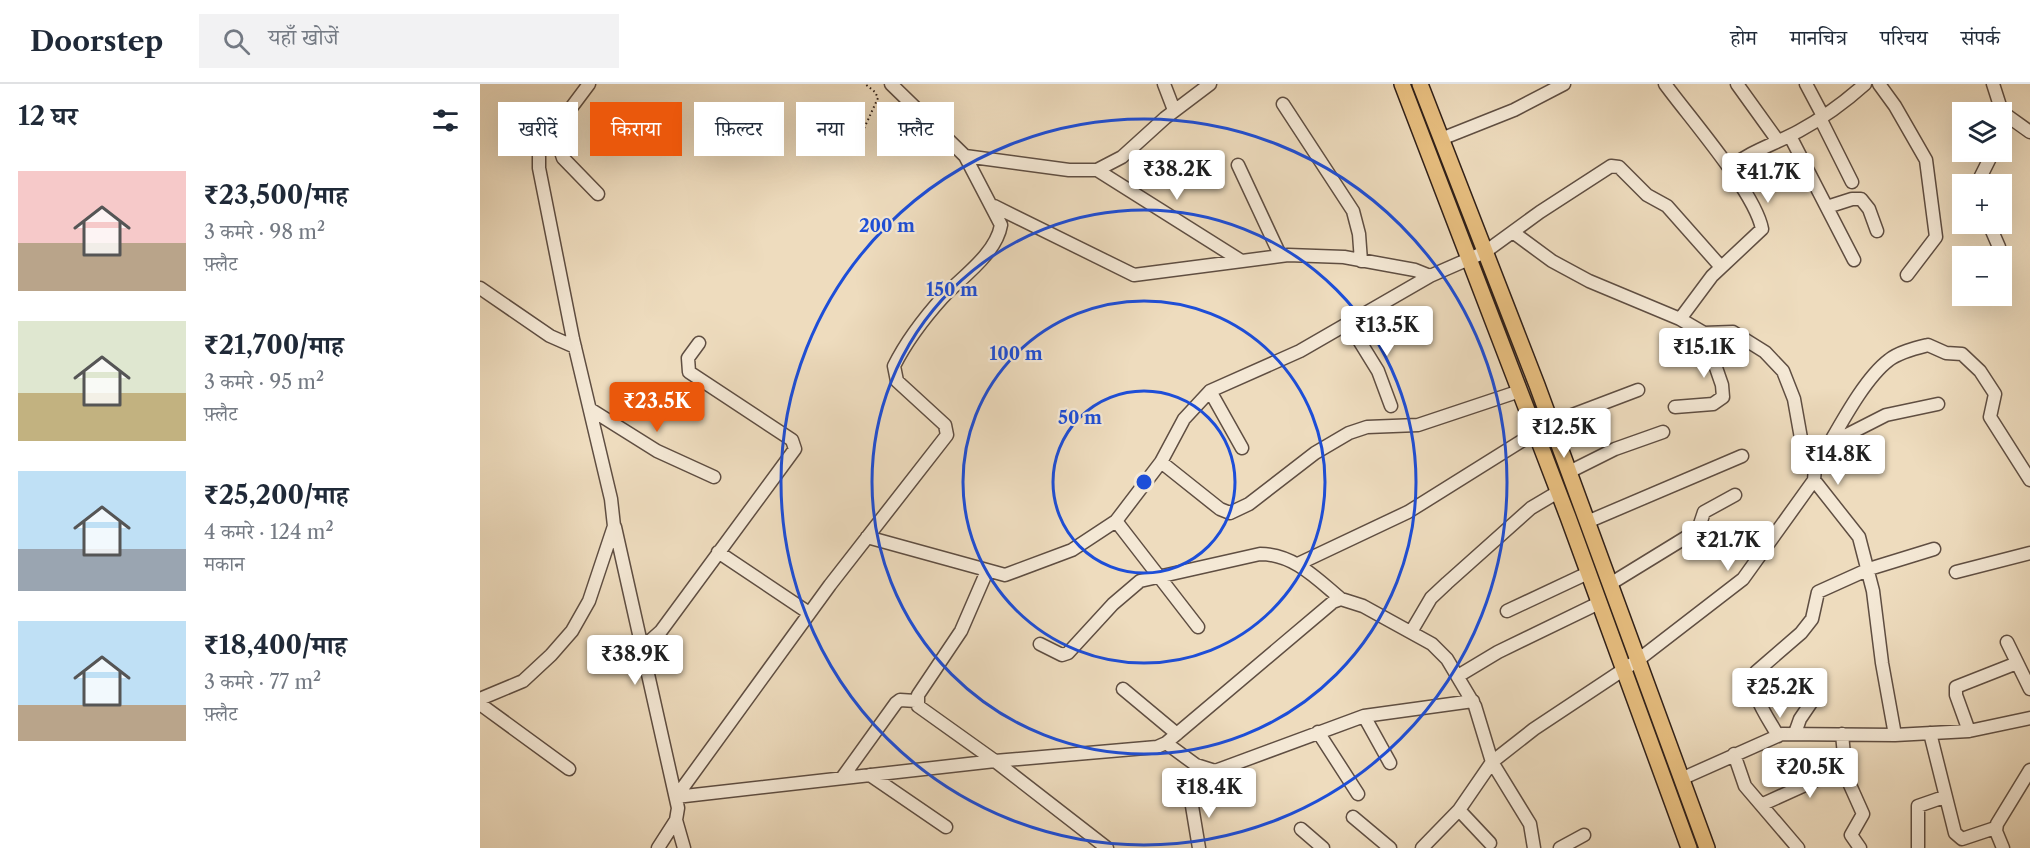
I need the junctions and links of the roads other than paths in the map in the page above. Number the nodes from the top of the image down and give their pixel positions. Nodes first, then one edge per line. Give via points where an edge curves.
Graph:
1 (588, 84) edge
2 (891, 84) edge
3 (1164, 84) edge
4 (1210, 84) edge
5 (1401, 84) edge
6 (1420, 84) edge
7 (1564, 84) edge
8 (1665, 84) edge
9 (1737, 84) edge
10 (1806, 84) edge
11 (1865, 84) edge
12 (1880, 84) edge
13 (1993, 84) edge
14 (575, 102) edge
15 (1999, 102) edge
16 (1282, 104) dead end
17 (1174, 110) junction
18 (1822, 117) junction
19 (2012, 119) edge
20 (2030, 132) edge
21 (1784, 138) junction
22 (1441, 139) junction
23 (541, 156) edge
24 (562, 156) edge
25 (965, 156) junction
26 (1238, 165) dead end
27 (1729, 168) junction
28 (1097, 170) junction
29 (1852, 182) dead end
30 (598, 194) dead end
31 (994, 207) junction
32 (1827, 207) junction
33 (1877, 231) dead end
34 (1514, 233) junction
35 (1485, 252) junction
36 (1280, 255) junction
37 (1240, 260) junction
38 (1470, 260) junction
39 (1854, 260) dead end
40 (1360, 261) junction
41 (1721, 267) junction
42 (1907, 275) dead end
43 (1431, 276) junction
44 (480, 288) edge
45 (1680, 319) junction
46 (1349, 324) junction
47 (1704, 333) junction
48 (699, 344) dead end
49 (575, 347) junction
50 (1638, 390) dead end
51 (1210, 391) junction
52 (1520, 391) junction
53 (1938, 404) dead end
54 (1391, 406) dead end
55 (1675, 407) dead end
56 (590, 410) junction
57 (1551, 423) junction
58 (1536, 432) junction
59 (1663, 432) dead end
60 (1831, 442) junction
61 (1242, 448) dead end
62 (1742, 456) dead end
63 (1161, 462) junction
64 (1569, 472) junction
65 (1814, 474) junction
66 (714, 477) dead end
67 (2030, 480) edge
68 (1558, 492) junction
69 (1735, 495) dead end
70 (1116, 521) junction
71 (1587, 522) junction
72 (615, 526) junction
73 (867, 537) junction
74 (1934, 549) dead end
75 (718, 552) junction
76 (2030, 553) edge
77 (1298, 564) junction
78 (1869, 569) junction
79 (987, 571) junction
80 (1956, 572) dead end
81 (1588, 573) junction
82 (1158, 576) junction
83 (1610, 584) junction
84 (1341, 599) junction
85 (1599, 603) junction
86 (1507, 611) dead end
87 (810, 613) junction
88 (1198, 627) dead end
89 (1411, 632) junction
90 (2007, 642) dead end
91 (1040, 644) dead end
92 (642, 648) junction
93 (1638, 660) junction
94 (2017, 663) junction
95 (1623, 669) junction
96 (1458, 676) junction
97 (1123, 689) dead end
98 (2030, 689) edge
99 (1819, 691) dead end
100 (480, 699) edge
101 (1473, 700) junction
102 (916, 701) junction
103 (480, 704) edge
104 (1364, 716) junction
105 (2030, 718) edge
106 (1969, 731) junction
107 (1318, 732) junction
108 (1795, 733) junction
109 (1930, 733) junction
110 (1177, 734) junction
111 (1842, 734) junction
112 (1895, 735) junction
113 (1778, 736) junction
114 (1166, 743) junction
115 (1734, 754) junction
116 (995, 760) junction
117 (1492, 762) junction
118 (1390, 763) dead end
119 (1845, 766) junction
120 (569, 769) dead end
121 (2030, 771) edge
122 (870, 775) junction
123 (842, 778) junction
124 (1681, 779) junction
125 (1190, 794) dead end
126 (1358, 794) dead end
127 (676, 797) junction
128 (1944, 797) junction
129 (1763, 804) junction
130 (1459, 810) junction
131 (1353, 817) dead end
132 (676, 820) junction
133 (946, 827) dead end
134 (1995, 828) junction
135 (1301, 830) dead end
136 (1584, 835) dead end
137 (1490, 843) dead end
138 (1918, 847) edge
139 (658, 848) edge
140 (684, 848) edge
141 (1107, 848) edge
142 (1199, 848) edge
143 (1323, 848) edge
144 (1390, 848) edge
145 (1422, 848) edge
146 (1534, 848) edge
147 (1560, 848) edge
148 (1689, 848) edge
149 (1707, 848) edge
150 (1798, 848) edge
151 (1860, 848) edge
152 (2003, 848) edge

1 - 14 street
2 - 25 street
3 - 17 street
4 - 17 street
5 - 38 main road
6 - 22 main road
7 - 22 street via 1514,110
8 - 27 street
9 - 21 street
10 - 18 street
11 - 18 street
12 - 42 street via 1919,146 1928,168 1936,237
13 - 15 street
16 - 40 street via 1353,211
17 - 28 street via 1122,157
18 - 21 street
18 - 29 street
19 - 20 street
21 - 27 street via 1750,152
21 - 32 street
22 - 35 main road
23 - 49 street via 539,168
24 - 30 street
25 - 28 street
25 - 31 street
26 - 36 street
27 - 41 street via 1762,229
28 - 37 street
31 - 37 street via 1134,275
31 - 73 street via 1001,225 996,238 933,309 894,366 897,381 945,425 945,441
32 - 33 street via 1861,199
32 - 39 street
34 - 35 street
34 - 41 street via 1573,190 1616,165 1647,195 1667,206
34 - 45 street via 1560,266
35 - 38 street
35 - 57 main road
36 - 37 street
36 - 40 street
38 - 43 street
38 - 52 main road
40 - 43 street
41 - 45 street
43 - 46 street
44 - 49 street via 550,336
45 - 47 street
46 - 51 street via 1300,351
46 - 54 street via 1378,371
47 - 55 street via 1723,397 1713,404
47 - 65 street via 1734,332 1776,361 1794,399 1804,455
48 - 75 street via 688,358 689,372 795,444 793,454
49 - 56 street
50 - 57 street
51 - 61 street
51 - 63 street via 1184,419
52 - 58 main road
52 - 63 street via 1418,425 1349,433 1315,453 1249,504 1230,513
53 - 60 street via 1886,415
56 - 66 street via 657,451
56 - 72 street
57 - 64 main road
58 - 68 main road
58 - 77 street via 1408,512
59 - 64 street via 1615,449
60 - 65 street
60 - 67 street via 1862,391 1885,363 1928,345 1946,353 1962,354 1980,371 1995,394 1990,417
62 - 71 street
63 - 70 street
64 - 71 main road
65 - 78 street via 1859,537
65 - 93 street via 1743,579
68 - 81 main road
68 - 89 street via 1531,508 1431,598
69 - 83 street via 1704,513 1698,530
70 - 79 street via 1072,550 1047,561 1005,575
70 - 82 street
71 - 83 main road
72 - 92 street
72 - 100 street via 589,601 572,632 523,681
73 - 79 street
73 - 87 street
74 - 78 street
75 - 87 street
75 - 92 street via 661,631
76 - 80 street
77 - 82 street via 1260,554
77 - 84 street
78 - 112 street
78 - 113 street via 1818,592 1807,626 1756,672 1755,692
79 - 102 street via 960,631 924,682
81 - 85 main road
81 - 86 street
82 - 88 street
82 - 91 street via 1130,587 1068,654
83 - 93 main road
84 - 89 street via 1363,606
84 - 110 street
85 - 95 main road
85 - 96 street
87 - 127 street
89 - 96 street via 1432,644
90 - 94 street
92 - 127 street
93 - 95 street
93 - 124 main road
94 - 98 street
94 - 106 street via 1956,687
95 - 117 street
95 - 148 main road
96 - 101 street
97 - 110 street
99 - 108 street
101 - 104 street
101 - 117 street
102 - 116 street via 925,712
102 - 123 street via 896,703
103 - 120 street
104 - 107 street
104 - 118 street
105 - 106 street
106 - 109 street
107 - 114 street via 1215,771 1196,765
107 - 126 street
108 - 111 street
108 - 113 street
109 - 112 street
109 - 128 street
110 - 114 street
111 - 112 street
111 - 119 street
113 - 115 street
114 - 116 street via 1147,749
115 - 124 street
115 - 129 street via 1745,786
116 - 122 street
116 - 141 street
117 - 130 street
117 - 146 street via 1526,816
119 - 129 street
119 - 151 street via 1862,808 1861,819 1851,835
121 - 134 street
122 - 123 street
122 - 133 street
123 - 127 street
124 - 149 main road
125 - 142 street
127 - 132 street
128 - 134 street via 1958,837
128 - 138 street via 1918,806
129 - 150 street
130 - 137 street
130 - 145 street
131 - 144 street
132 - 139 street
132 - 140 street
134 - 152 street
135 - 143 street
136 - 147 street

